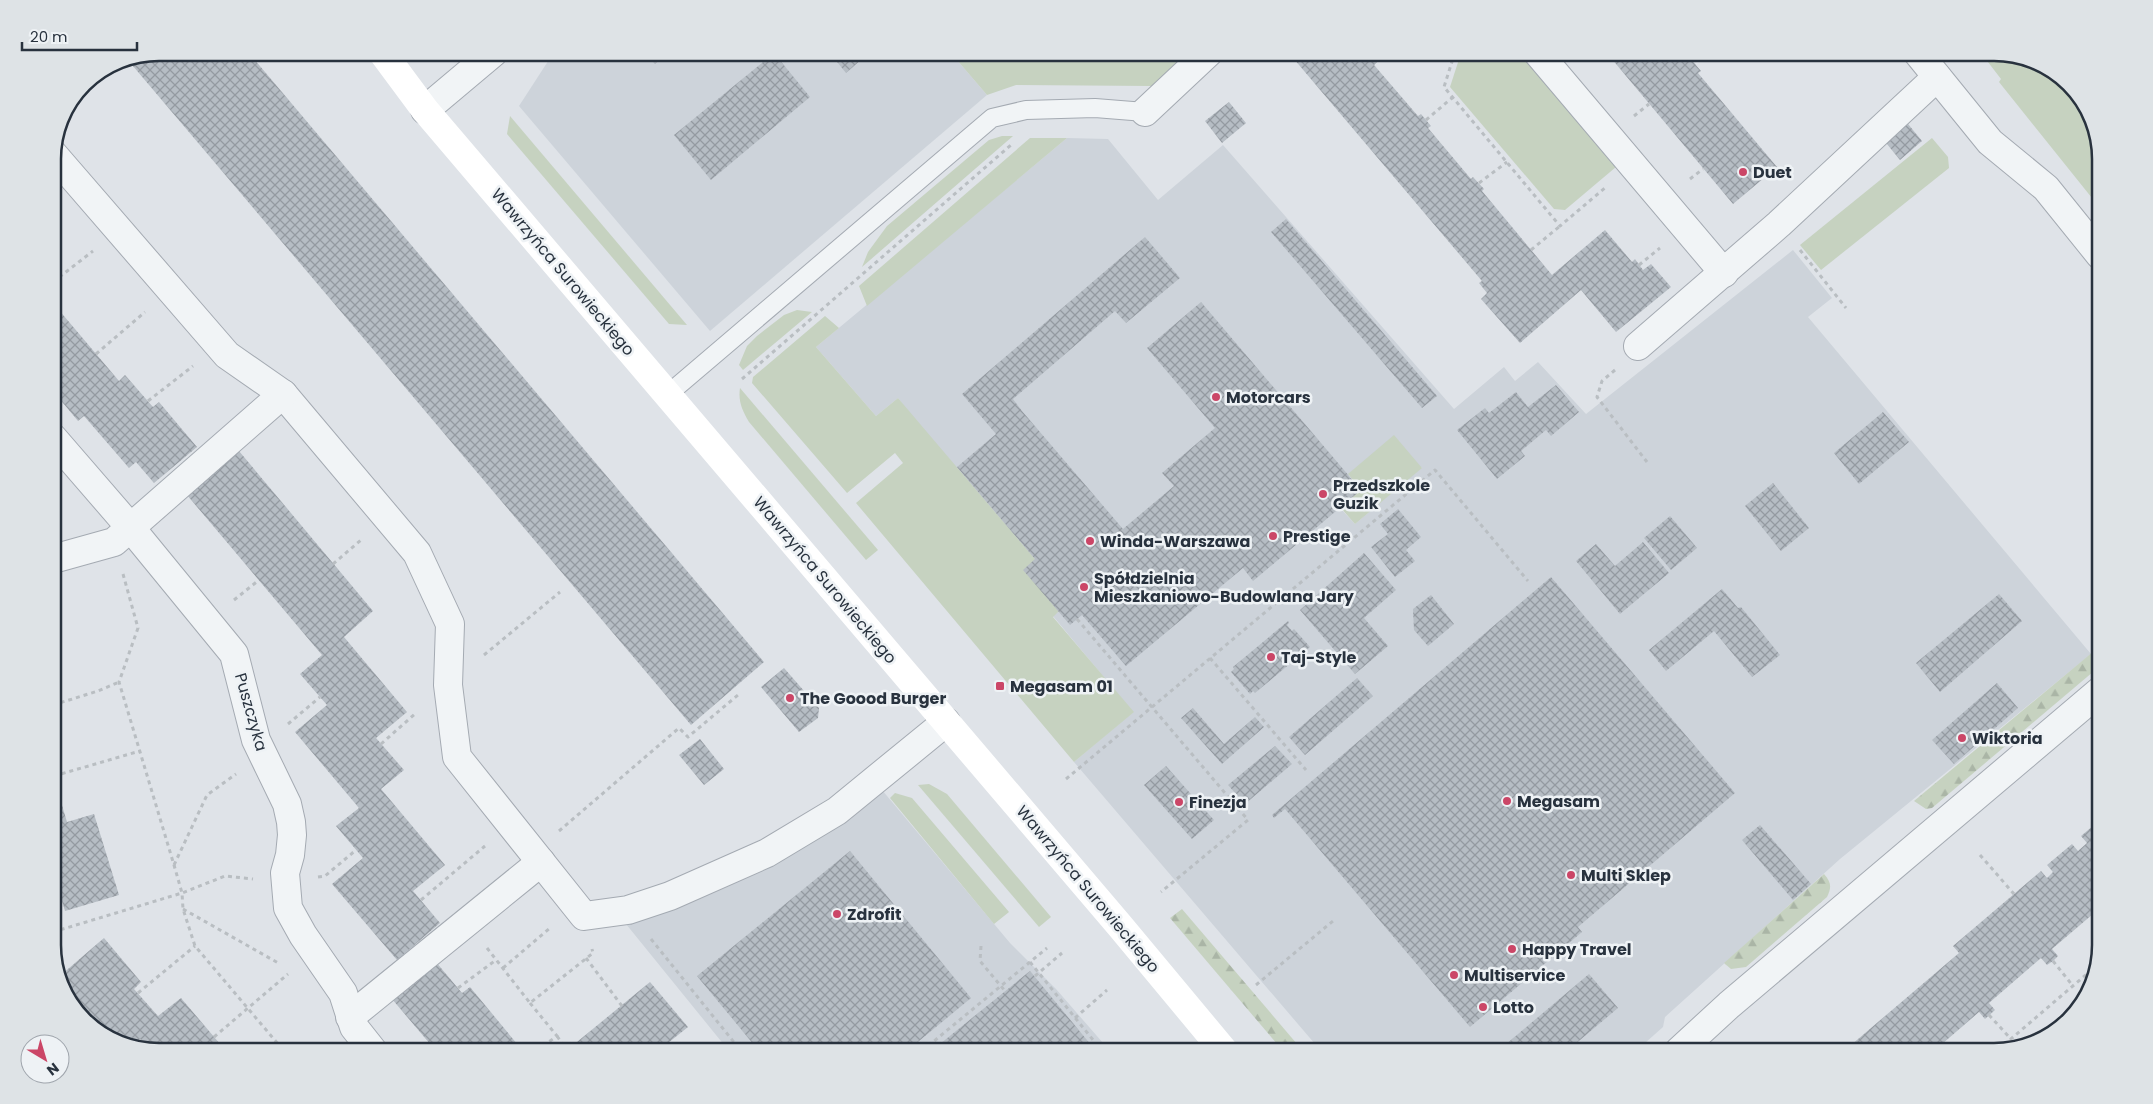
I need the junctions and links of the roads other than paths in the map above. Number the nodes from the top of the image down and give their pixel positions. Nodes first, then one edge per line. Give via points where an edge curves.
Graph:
1 (379, 61) edge
2 (389, 61) edge
3 (483, 61) edge
4 (1199, 61) edge
5 (1545, 61) edge
6 (1924, 61) edge
7 (1937, 78) junction
8 (425, 110) junction
9 (1145, 112) joint
10 (61, 163) edge
11 (2092, 245) edge
12 (1724, 273) junction
13 (1638, 346) road end
14 (283, 394) junction
15 (667, 394) junction
16 (61, 449) edge
17 (122, 534) junction
18 (61, 556) edge
19 (2092, 697) edge
20 (946, 722) junction
21 (537, 857) junction
22 (350, 1017) junction
23 (366, 1043) edge
24 (1216, 1043) edge
25 (1689, 1043) edge

1 - 8 street, Wawrzyńca Surowieckiego
2 - 8 street, Wawrzyńca Surowieckiego
3 - 8 street
4 - 9 street
5 - 12 street
6 - 7 street
7 - 11 street via 1990,142 2046,188
7 - 12 street
8 - 15 street, Wawrzyńca Surowieckiego
9 - 15 lane via 1095,108 1026,110 992,118
10 - 14 street via 218,345
12 - 13 street
14 - 17 street
14 - 21 street via 417,554 450,624 448,685 456,756
15 - 20 street, Wawrzyńca Surowieckiego
16 - 17 street, Puszczyka
17 - 18 street
17 - 22 street, Puszczyka via 234,654 261,751 287,804 291,822 290,855 285,873 288,908 303,936 343,993
19 - 25 street via 1736,999
20 - 21 street via 837,811 767,853 670,896 628,910 580,911
20 - 24 street, Wawrzyńca Surowieckiego
21 - 22 street via 466,922
22 - 23 street, Puszczyka

